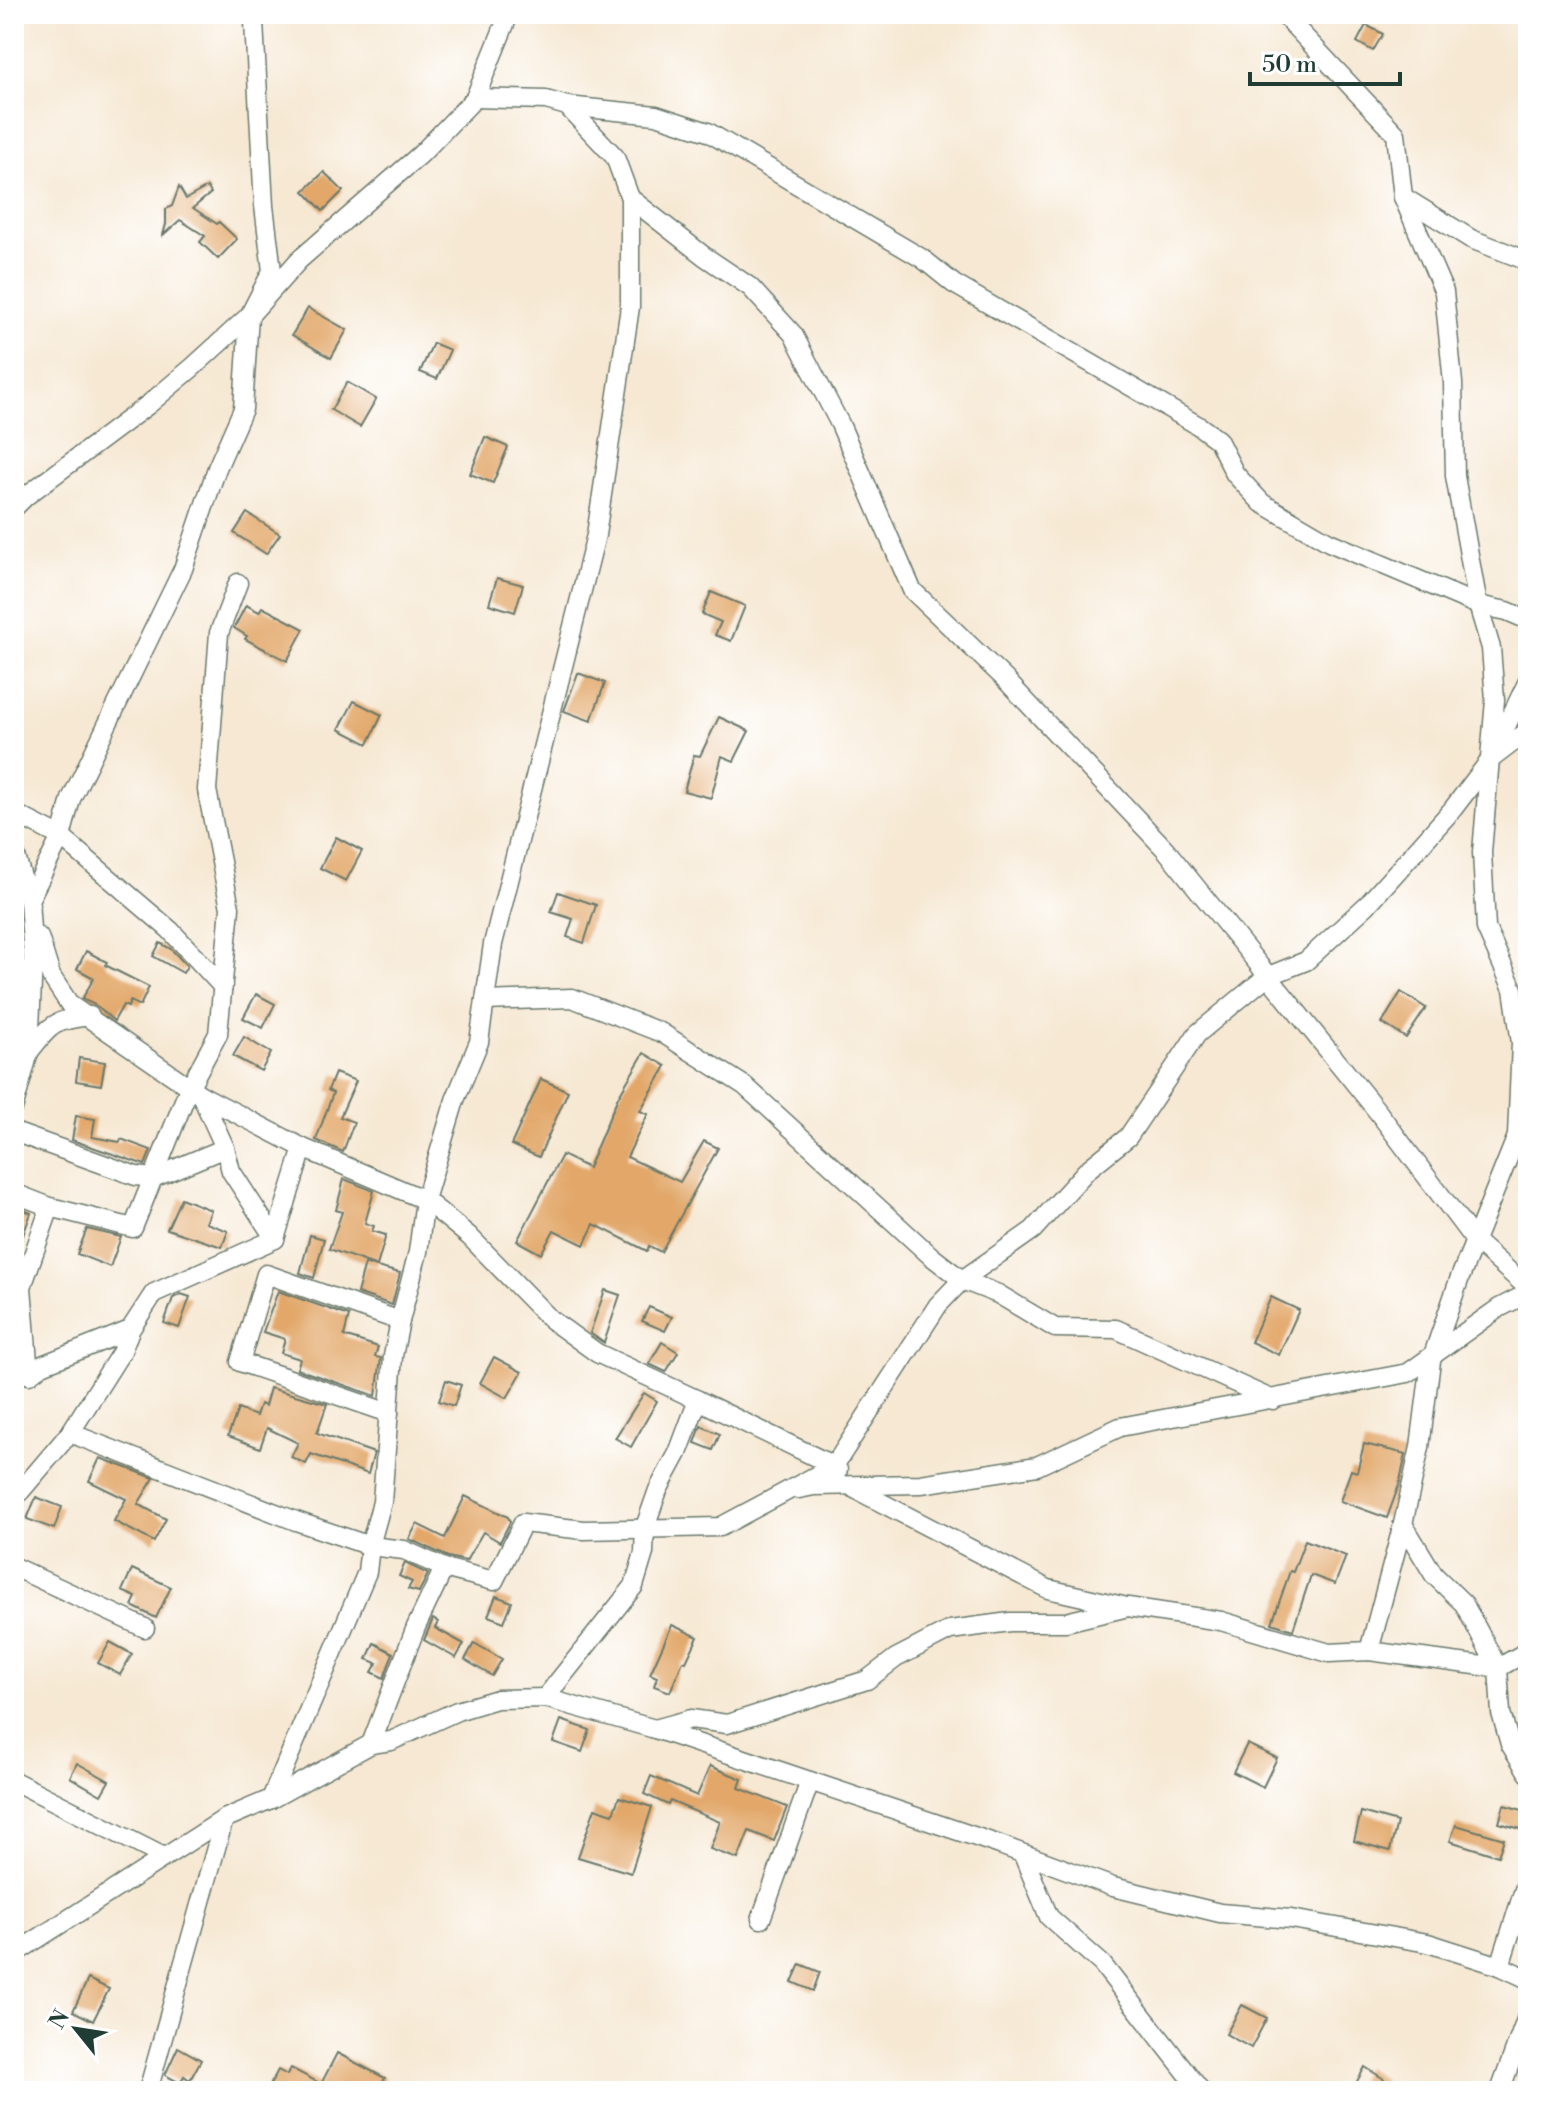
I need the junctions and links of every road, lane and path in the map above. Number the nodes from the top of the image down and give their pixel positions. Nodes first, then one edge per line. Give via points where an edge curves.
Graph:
1 (509, 14) edge
2 (1283, 14) edge
3 (254, 22) dead end
4 (475, 98) junction
5 (567, 106) junction
6 (1403, 197) junction
7 (630, 198) junction
8 (1528, 261) edge
9 (249, 316) junction
10 (14, 508) edge
11 (238, 583) dead end
12 (1478, 605) junction
13 (1528, 620) edge
14 (1528, 681) edge
15 (1528, 731) edge
16 (1491, 759) junction
17 (14, 813) edge
18 (61, 837) junction
19 (14, 850) edge
20 (29, 900) junction
21 (1266, 977) junction
22 (223, 987) junction
23 (485, 1001) junction
24 (14, 1008) edge
25 (90, 1016) junction
26 (29, 1052) junction
27 (195, 1092) junction
28 (14, 1106) edge
29 (14, 1132) edge
30 (225, 1148) junction
31 (303, 1148) junction
32 (153, 1178) junction
33 (14, 1193) edge
34 (425, 1200) junction
35 (50, 1207) junction
36 (275, 1239) junction
37 (1475, 1241) junction
38 (962, 1280) junction
39 (1528, 1290) edge
40 (400, 1321) junction
41 (130, 1330) junction
42 (1433, 1355) junction
43 (698, 1400) junction
44 (1273, 1400) junction
45 (389, 1413) junction
46 (70, 1433) junction
47 (834, 1466) junction
48 (853, 1487) junction
49 (783, 1492) junction
50 (14, 1499) edge
51 (1403, 1524) junction
52 (645, 1527) junction
53 (370, 1546) junction
54 (14, 1567) edge
55 (444, 1568) junction
56 (1128, 1607) junction
57 (145, 1628) dead end
58 (1369, 1651) junction
59 (1528, 1651) edge
60 (1498, 1668) junction
61 (545, 1698) junction
62 (655, 1729) junction
63 (371, 1744) junction
64 (1528, 1773) edge
65 (14, 1781) edge
66 (810, 1781) junction
67 (271, 1799) junction
68 (224, 1819) junction
69 (1023, 1855) junction
70 (164, 1857) junction
71 (1528, 1877) edge
72 (1522, 1911) edge
73 (761, 1919) dead end
74 (14, 1954) edge
75 (1500, 1966) junction
76 (1528, 1979) edge
77 (1528, 2014) edge
78 (148, 2091) edge
79 (1201, 2091) edge
80 (1500, 2091) edge

1 - 4 street
2 - 6 street via 1396,134
3 - 9 street via 272,271
4 - 5 street via 546,100
4 - 9 street via 421,154 299,260
5 - 7 street via 615,157
5 - 12 street via 656,115 708,132 923,259 954,284 1199,426 1218,440 1235,474 1262,503 1329,542
6 - 8 street via 1471,239
6 - 12 street via 1444,292 1455,476
7 - 21 street via 750,287 793,334 840,424 912,590 1004,678 1166,850
7 - 23 street via 630,307 596,535 493,944
9 - 10 street via 149,404
9 - 18 street via 243,409 183,569 71,799
11 - 22 street via 219,633 207,790 230,908
12 - 13 street
12 - 16 street via 1491,648
14 - 16 street
15 - 16 street
16 - 21 street via 1367,905 1306,961
16 - 37 street via 1482,852 1486,928 1513,989 1521,1043 1520,1085 1517,1136
17 - 18 street
18 - 20 street
18 - 22 street via 170,930
19 - 20 street
20 - 25 street via 51,976 70,1005
20 - 26 street
21 - 37 street via 1378,1112
21 - 38 street via 1197,1034 1128,1137 1087,1170 1033,1230
22 - 27 street via 218,1034
23 - 34 street via 479,1042
23 - 38 street via 572,998 662,1033 745,1086
24 - 26 street
25 - 26 street via 62,1019
25 - 27 street
26 - 28 street
27 - 30 street
27 - 31 street
27 - 32 street
29 - 32 street
30 - 32 street
30 - 36 street via 231,1171
31 - 34 street
31 - 36 street
32 - 35 street via 133,1228
33 - 35 street
34 - 40 street
34 - 43 street via 469,1236 550,1319 597,1353
35 - 41 street via 22,1287 29,1375
36 - 41 street via 154,1293
37 - 39 street
37 - 42 street
38 - 44 street via 998,1294 1055,1328 1116,1329
38 - 47 street via 938,1305
39 - 42 street
40 - 45 street
40 - 45 street via 266,1274 240,1362
41 - 46 street
42 - 44 street via 1408,1373
42 - 51 street
43 - 47 street
43 - 52 street
44 - 48 street via 1120,1427 1037,1466 921,1484
45 - 53 street via 382,1502
46 - 50 street
46 - 53 street
47 - 48 street
47 - 49 street
48 - 49 street
48 - 56 street via 1048,1589
49 - 52 street via 720,1527
51 - 58 street
51 - 60 street via 1434,1575 1464,1604
52 - 55 street via 584,1530 523,1523 494,1581
52 - 61 street via 634,1586
53 - 55 street via 404,1550
53 - 67 street via 367,1572
54 - 57 street
55 - 63 street
56 - 58 street via 1221,1621 1329,1653
56 - 62 street via 1066,1622 950,1630 867,1680 727,1724 691,1719
58 - 60 street
59 - 60 street
60 - 64 street via 1501,1713 1510,1744
61 - 62 street
61 - 63 street via 497,1699
62 - 66 street
63 - 67 street
65 - 70 street
66 - 69 street
66 - 73 street
67 - 68 street
68 - 70 street
68 - 78 street
69 - 75 street via 1113,1887 1220,1913 1291,1919 1428,1943
69 - 79 street via 1049,1917 1102,1964
70 - 74 street
71 - 72 street
72 - 75 street
75 - 76 street
77 - 80 street

